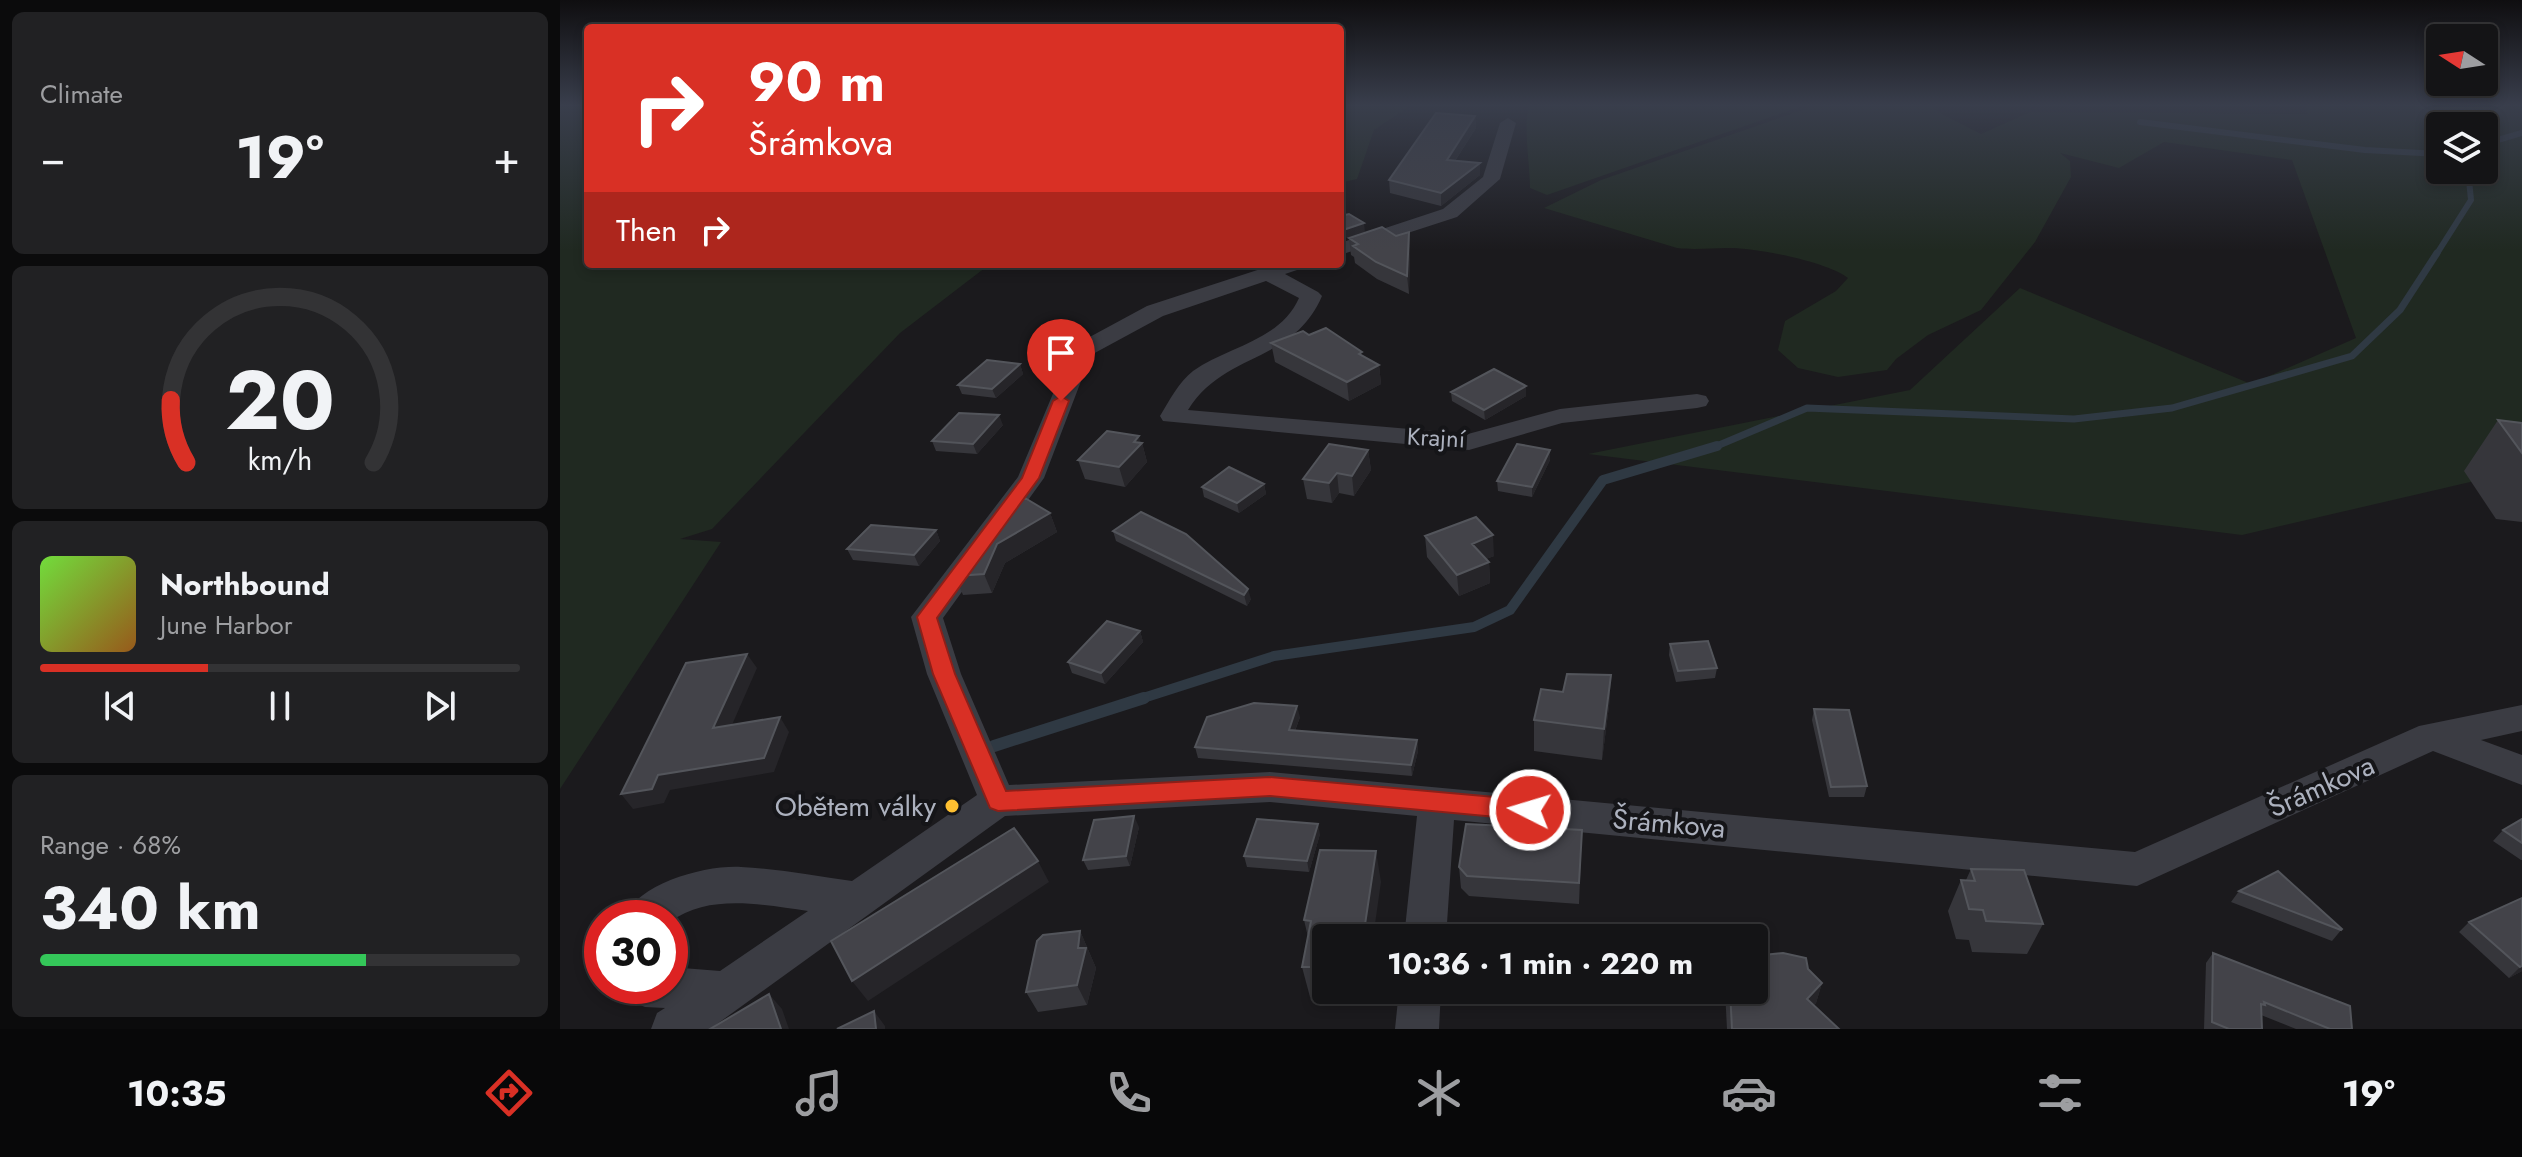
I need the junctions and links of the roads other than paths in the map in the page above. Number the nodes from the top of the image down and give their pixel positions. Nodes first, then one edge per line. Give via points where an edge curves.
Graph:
1 (1499, 154) edge
2 (1344, 248) edge
3 (1283, 268) edge
4 (1267, 273) junction
5 (1697, 401) dead end
6 (2522, 718) edge
7 (2431, 736) junction
8 (2522, 770) edge
9 (998, 801) junction
10 (1437, 802) junction
11 (668, 900) edge
12 (861, 900) junction
13 (1426, 924) edge
14 (688, 989) edge
15 (728, 992) junction
16 (1419, 1004) edge
17 (673, 1029) edge
18 (1417, 1029) edge

1 - 2 street via 1491,179 1450,213
3 - 4 street
4 - 5 street, Krajní via 1311,296 1307,311 1289,329 1199,378 1172,416 1469,442 1560,416
4 - 9 street via 1155,311 1081,351 1031,478 927,617 944,674
6 - 7 street, Šrámkova
7 - 8 street
7 - 10 street, Šrámkova via 2137,869
9 - 10 street, Šrámkova via 1270,787
9 - 12 street
10 - 13 street
11 - 12 street via 738,884
12 - 15 street
14 - 15 street
15 - 17 street
16 - 18 street

